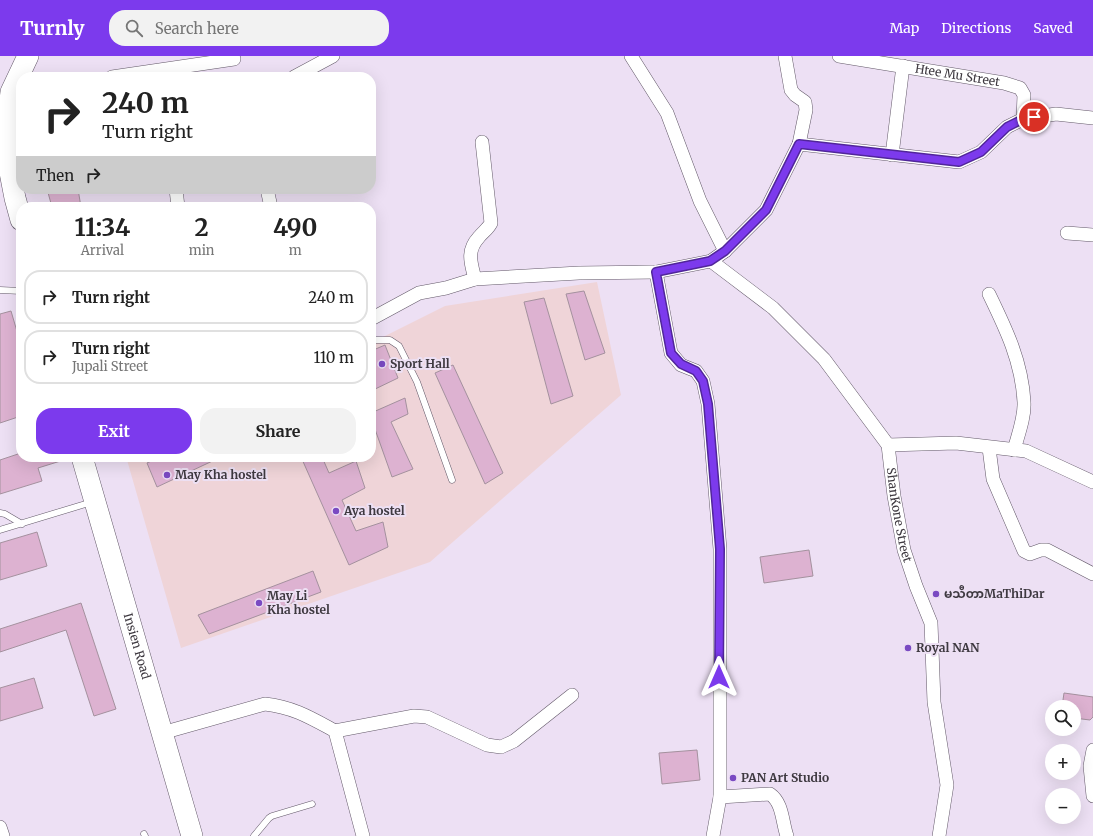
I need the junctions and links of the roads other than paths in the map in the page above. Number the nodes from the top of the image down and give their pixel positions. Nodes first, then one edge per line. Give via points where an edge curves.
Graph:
1 (28, 56) edge
2 (333, 56) edge
3 (632, 56) edge
4 (785, 56) edge
5 (839, 56) edge
6 (234, 59) dead end
7 (903, 66) junction
8 (20, 72) edge
9 (146, 72) edge
10 (303, 72) edge
11 (16, 81) edge
12 (11, 92) edge
13 (1093, 118) edge
14 (1023, 119) junction
15 (482, 142) dead end
16 (799, 144) junction
17 (892, 155) junction
18 (16, 202) edge
19 (1067, 233) dead end
20 (1093, 235) edge
21 (725, 251) junction
22 (710, 261) junction
23 (656, 272) junction
24 (475, 279) junction
25 (0, 290) edge
26 (16, 291) edge
27 (989, 294) dead end
28 (376, 316) edge
29 (376, 340) edge
30 (888, 445) junction
31 (990, 448) junction
32 (1014, 450) junction
33 (83, 462) edge
34 (452, 480) dead end
35 (1093, 482) edge
36 (95, 502) junction
37 (0, 513) edge
38 (22, 524) junction
39 (0, 530) edge
40 (1093, 574) edge
41 (572, 695) dead end
42 (335, 731) junction
43 (162, 733) junction
44 (1093, 750) edge
45 (1093, 796) edge
46 (720, 797) junction
47 (312, 804) dead end
48 (0, 827) edge
49 (3, 836) edge
50 (192, 836) edge
51 (254, 836) edge
52 (363, 836) edge
53 (713, 836) edge
54 (787, 836) edge
55 (939, 836) edge

1 - 8 main road
2 - 10 street
3 - 21 street via 667,113 700,201
4 - 16 street via 791,90 805,102 806,110
5 - 7 street, Htee Mu Street
6 - 9 street
7 - 14 street, Htee Mu Street via 1020,88 1024,95
7 - 17 street
11 - 12 main road
12 - 18 main road via 6,132 8,162
13 - 14 street via 1056,114
14 - 17 street via 1007,127 981,152 959,162
15 - 24 street via 491,223 474,242 469,258
16 - 17 street
16 - 21 street via 766,210
19 - 20 street
21 - 22 street
22 - 23 street
22 - 30 street, ShanKone Street via 773,308 824,358
23 - 24 street
23 - 46 street via 671,353 681,364 696,371 700,376 708,404 720,549
24 - 28 street via 419,293
25 - 26 lane
27 - 32 street via 1009,335 1020,372 1024,402
29 - 34 lane via 390,340 399,346 417,382
30 - 31 street via 956,443
30 - 55 street, ShanKone Street via 904,550 931,623 934,702 947,784
31 - 32 street
31 - 40 street via 993,479 1024,551 1030,554 1046,550
32 - 35 street via 1026,451
33 - 36 main road, Insien Road
36 - 38 lane
36 - 43 main road, Insien Road
37 - 38 lane
38 - 39 lane
41 - 42 street via 514,741 501,747 487,745 427,717 414,716
42 - 43 street via 304,714 265,704
42 - 52 street
43 - 50 main road, Insien Road
44 - 45 street via 1090,766
46 - 53 street
46 - 54 street via 770,794 775,797
47 - 51 lane via 272,816
48 - 49 street

